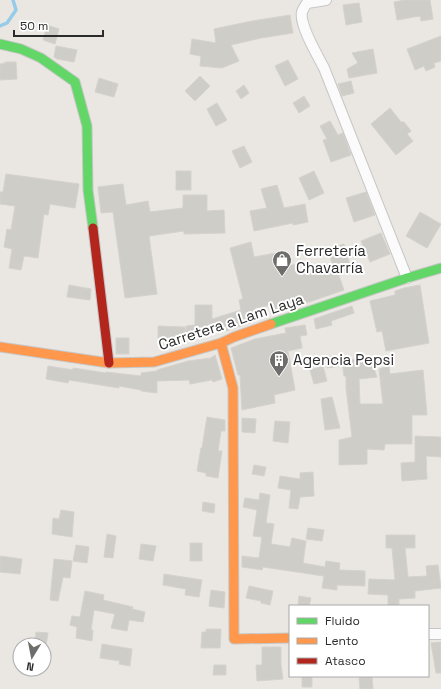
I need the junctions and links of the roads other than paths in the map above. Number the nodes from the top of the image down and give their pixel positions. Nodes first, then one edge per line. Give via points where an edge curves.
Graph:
1 (326, 0) edge
2 (0, 44) edge
3 (441, 268) edge
4 (407, 278) junction
5 (221, 343) junction
6 (0, 347) edge
7 (109, 363) junction
8 (429, 634) edge
9 (441, 634) edge
10 (289, 638) edge

1 - 4 street via 307,3 302,13 307,35 324,68
2 - 7 street via 21,49 41,58 75,82 87,126 88,190
3 - 4 street, Carretera a Lam Laya
4 - 5 street, Carretera a Lam Laya
5 - 7 street, Carretera a Lam Laya via 154,362
5 - 10 street via 233,388 234,640
6 - 7 street, Carretera a Lam Laya
8 - 9 street

